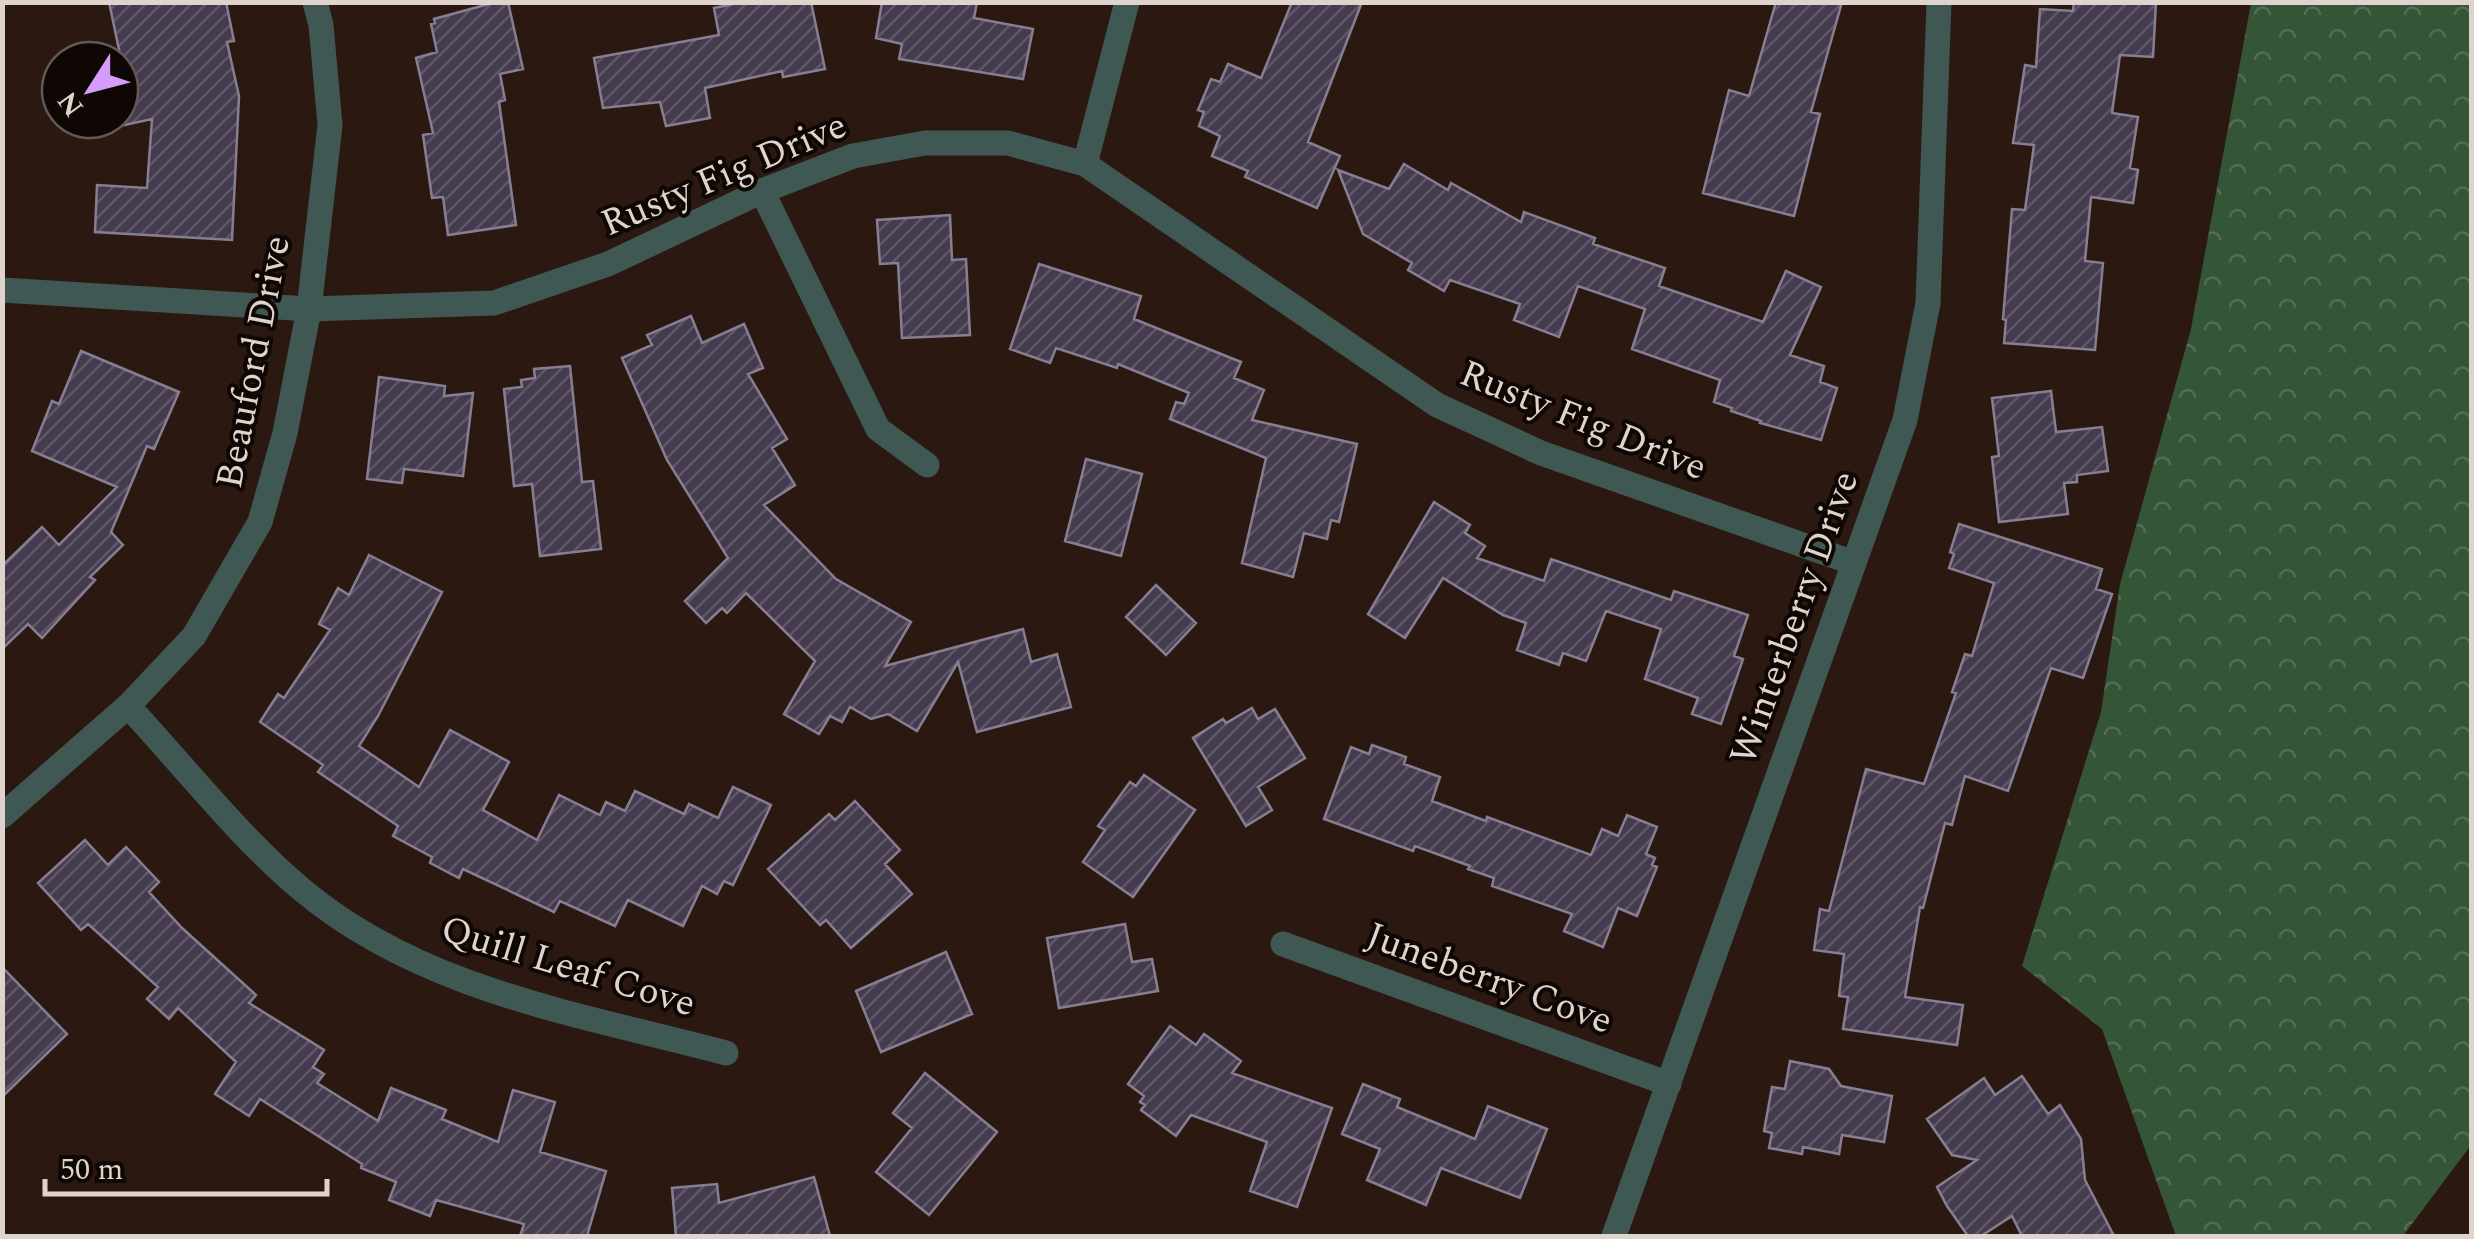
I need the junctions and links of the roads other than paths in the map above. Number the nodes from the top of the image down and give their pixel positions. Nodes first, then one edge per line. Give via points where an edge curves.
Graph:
1 (315, 2) edge
2 (1128, 2) edge
3 (1939, 2) edge
4 (1085, 164) junction
5 (762, 190) junction
6 (2, 290) edge
7 (308, 310) junction
8 (927, 465) dead end
9 (1854, 563) junction
10 (128, 706) junction
11 (2, 816) edge
12 (1283, 944) dead end
13 (726, 1053) dead end
14 (1669, 1084) junction
15 (1614, 1236) edge

1 - 7 street, Beauford Drive via 330,125
2 - 4 street
3 - 9 street, Winterberry Drive via 1928,303 1906,420
4 - 5 street, Rusty Fig Drive via 1008,143 925,143 853,156
4 - 9 street, Rusty Fig Drive via 1437,405 1542,453
5 - 7 street, Rusty Fig Drive via 608,264 494,303
5 - 8 street via 878,429
6 - 7 street, Rusty Fig Drive
7 - 10 street, Beauford Drive via 260,522 194,636
9 - 14 street, Winterberry Drive
10 - 11 street, Beauford Drive
10 - 13 street, Quill Leaf Cove via 301,890 387,948 461,982
12 - 14 street, Juneberry Cove
14 - 15 street, Winterberry Drive

